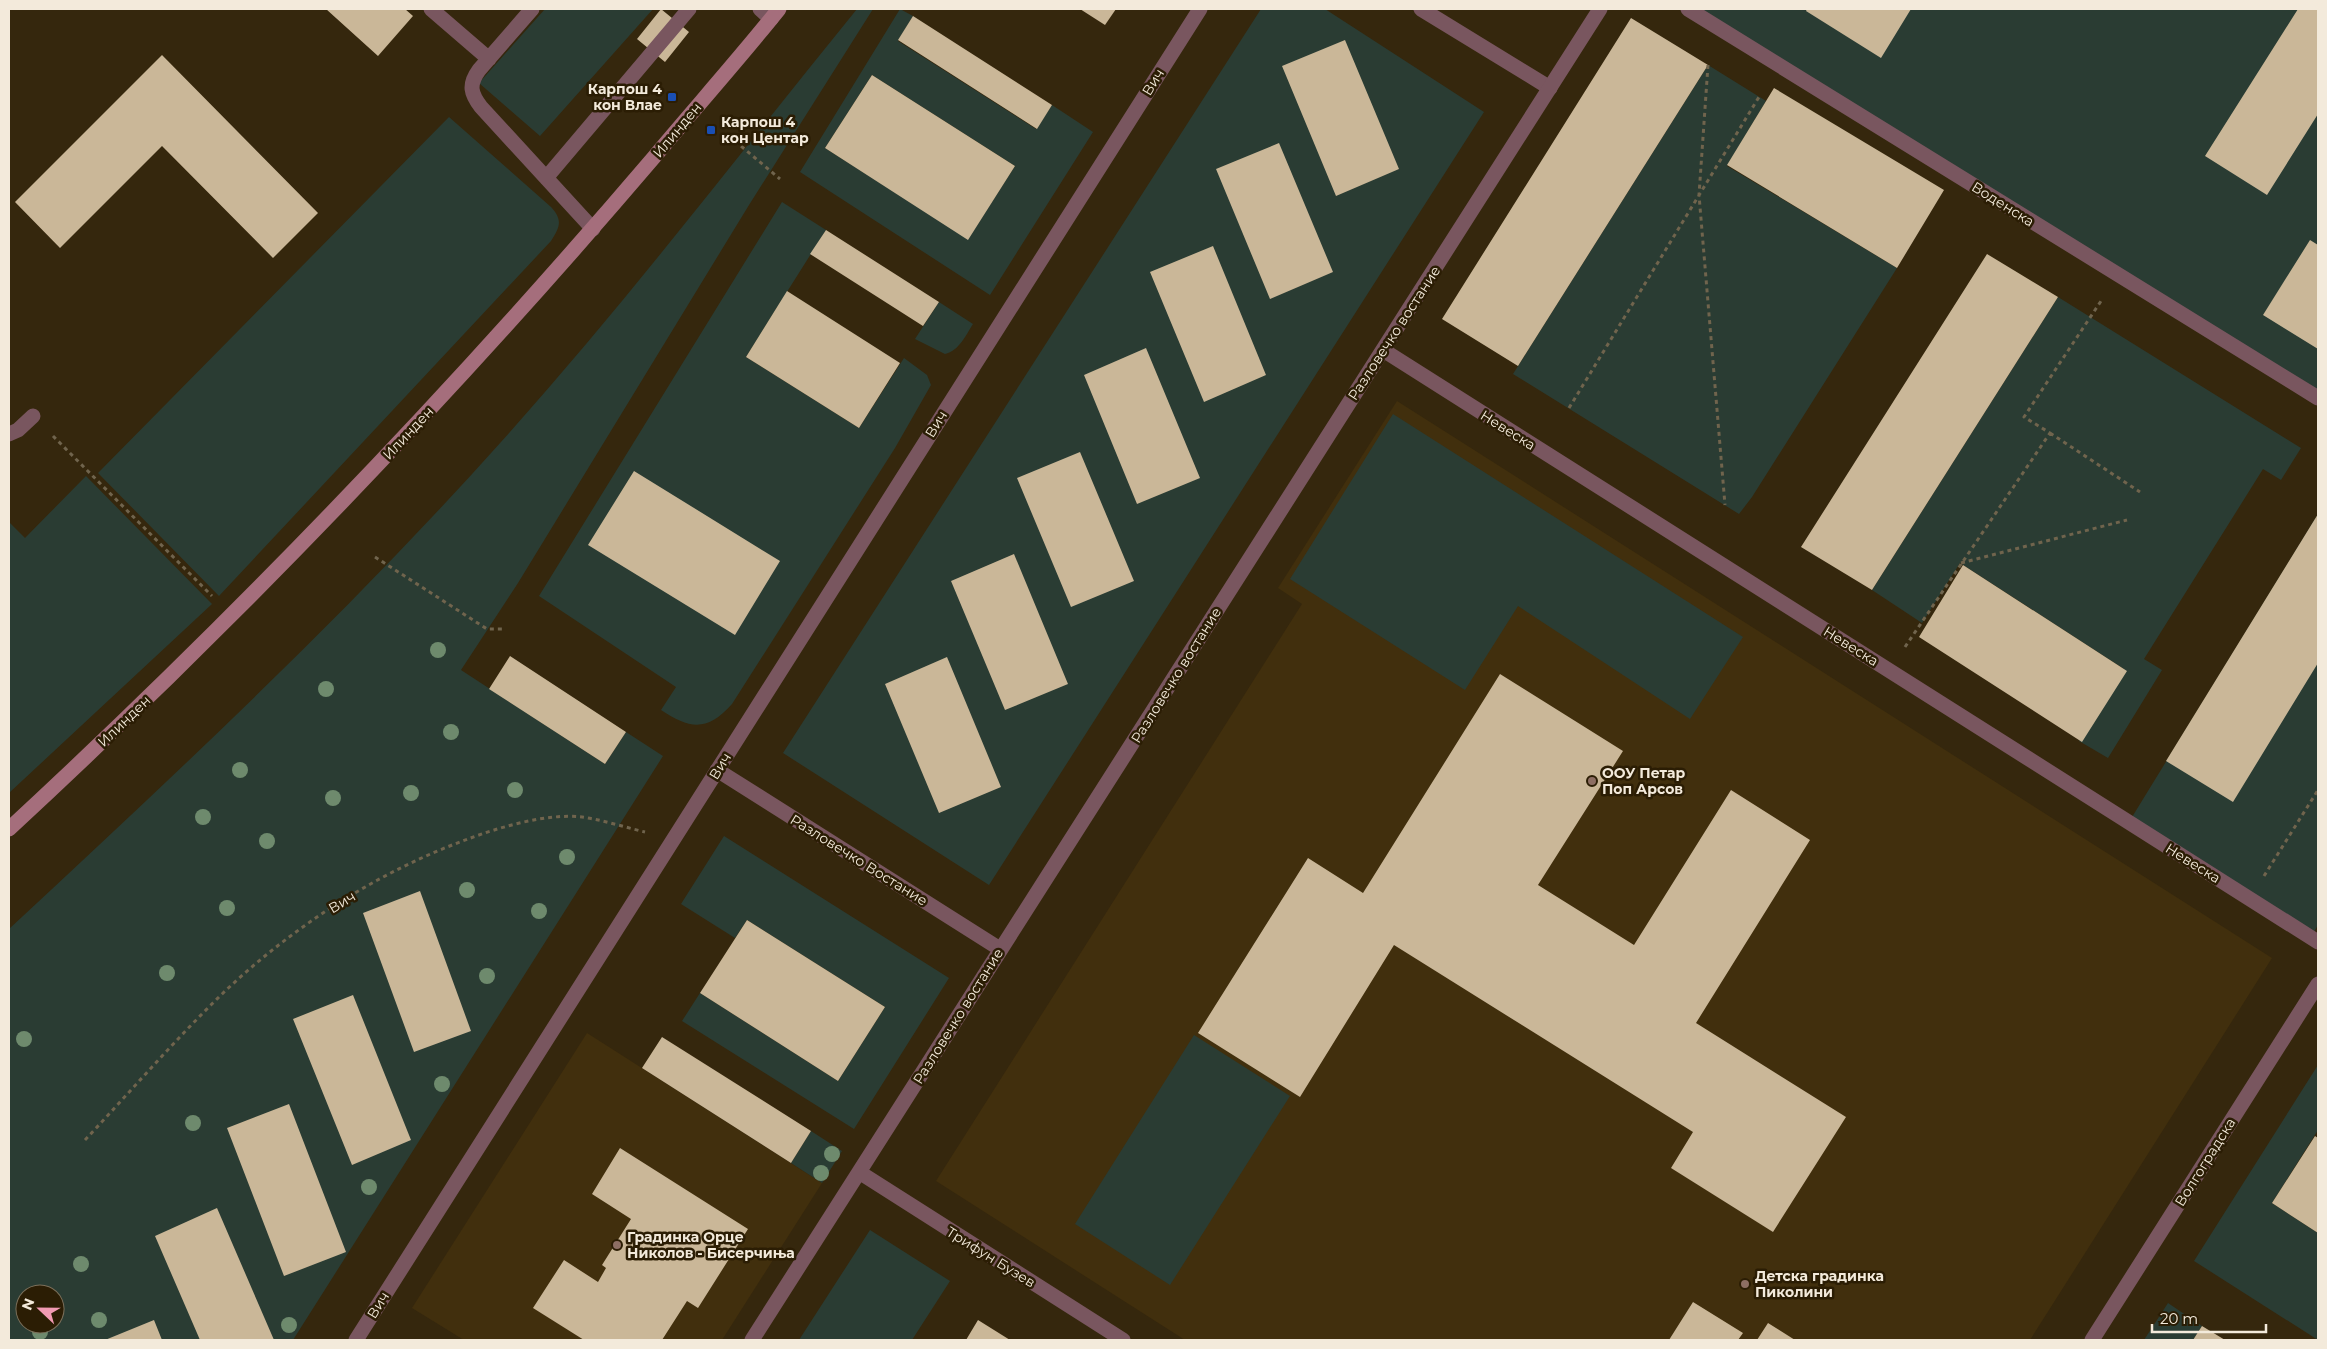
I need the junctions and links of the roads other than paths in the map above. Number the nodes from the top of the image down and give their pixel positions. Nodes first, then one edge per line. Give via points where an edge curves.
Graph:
1 (431, 9) edge
2 (532, 9) edge
3 (689, 9) edge
4 (1200, 9) edge
5 (1421, 9) edge
6 (1600, 9) edge
7 (1688, 9) edge
8 (770, 12) edge
9 (489, 59) junction
10 (1550, 88) junction
11 (546, 178) junction
12 (593, 229) junction
13 (1383, 350) junction
14 (2318, 398) edge
15 (33, 416) road end
16 (9, 434) edge
17 (717, 770) junction
18 (9, 829) edge
19 (2318, 942) edge
20 (1000, 949) junction
21 (2318, 984) edge
22 (859, 1172) junction
23 (356, 1340) edge
24 (752, 1340) edge
25 (1123, 1340) edge
26 (2092, 1340) edge

1 - 9 street
2 - 9 street
3 - 11 street
4 - 17 street, Вич
5 - 10 street
6 - 10 street, Разловечко востание
7 - 14 street, Воденска
8 - 12 street, Илинден
9 - 11 street via 473,78 470,87 473,97
10 - 13 street, Разловечко востание
11 - 12 street
12 - 18 street, Илинден via 390,453 232,616
13 - 19 street, Невеска
13 - 20 street, Разловечко востание
15 - 16 street
17 - 20 street, Разловечко Востание
17 - 23 street, Вич
20 - 22 street, Разловечко востание
21 - 26 street, Волгоградска
22 - 24 street, Разловечко востание
22 - 25 street, Трифун Бузев

